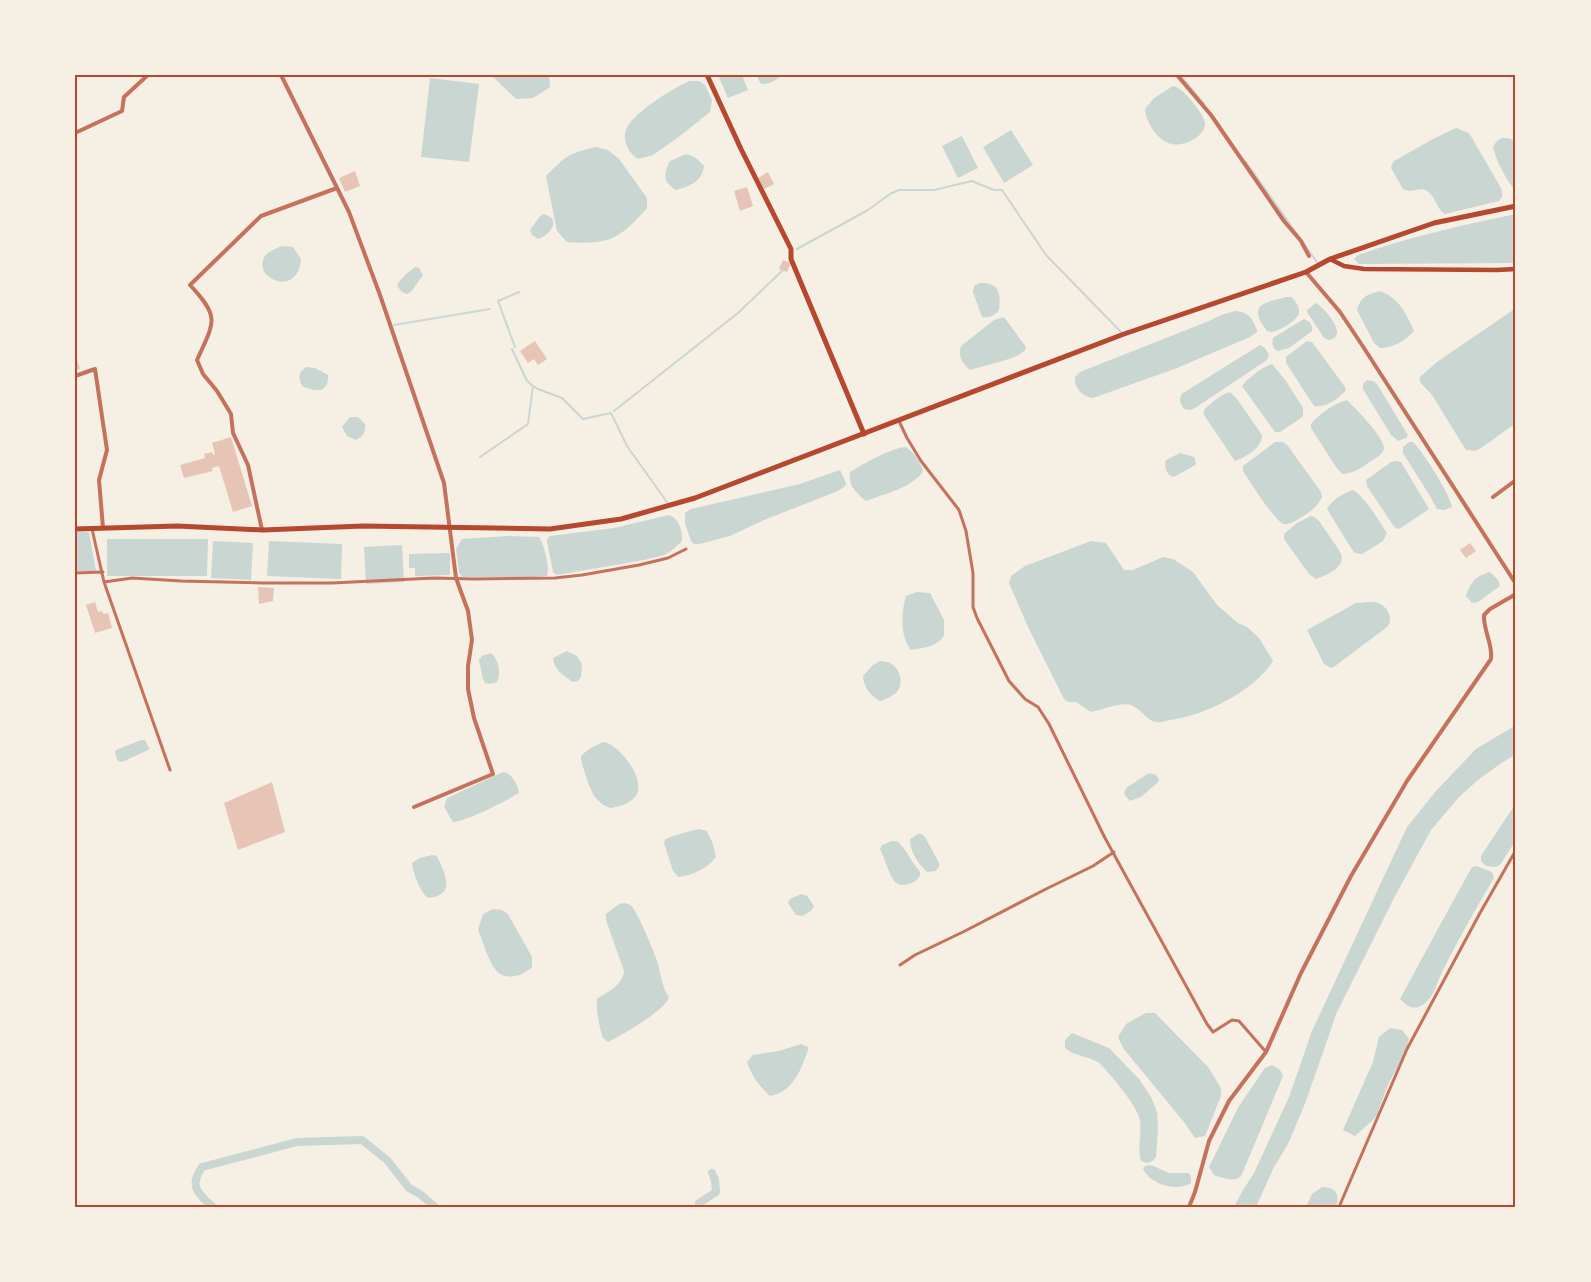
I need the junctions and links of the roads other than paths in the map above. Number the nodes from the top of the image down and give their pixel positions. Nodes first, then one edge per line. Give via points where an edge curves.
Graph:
1 (148, 75) edge
2 (281, 75) edge
3 (707, 75) edge
4 (1177, 75) edge
5 (75, 133) edge
6 (337, 188) junction
7 (1516, 206) edge
8 (1309, 256) dead end
9 (1330, 259) junction
10 (1516, 268) edge
11 (1306, 272) junction
12 (75, 376) edge
13 (899, 421) junction
14 (864, 434) junction
15 (1516, 480) edge
16 (1493, 497) dead end
17 (450, 528) junction
18 (75, 529) edge
19 (92, 529) junction
20 (103, 529) junction
21 (263, 531) junction
22 (686, 549) dead end
23 (103, 572) junction
24 (75, 573) edge
25 (456, 578) junction
26 (104, 582) junction
27 (1516, 584) edge
28 (1516, 594) edge
29 (170, 770) dead end
30 (414, 807) dead end
31 (1516, 850) edge
32 (1114, 852) junction
33 (900, 965) dead end
34 (1266, 1052) junction
35 (1189, 1207) edge
36 (1339, 1207) edge

1 - 5 street via 123,97 122,111
2 - 6 street
3 - 14 main road via 791,249 791,260
4 - 8 street via 1211,115
6 - 17 street via 380,296 433,449 444,483
6 - 21 street via 261,216 190,285 213,318 197,360 231,414 233,433 248,465
7 - 9 main road via 1434,222
9 - 10 main road via 1364,269
9 - 11 main road
11 - 13 main road via 1124,334
11 - 27 street via 1340,312
12 - 20 street via 95,369 106,450 99,480
13 - 14 main road
13 - 32 street via 921,461 959,510 973,573 976,618 1009,681 1038,707 1049,724
14 - 17 main road via 695,498 621,519 550,529
15 - 16 street
17 - 21 main road via 363,526
17 - 25 street
18 - 19 main road
19 - 20 main road
19 - 23 street
20 - 21 main road via 177,526
22 - 25 street via 668,558 582,575
23 - 24 street
23 - 26 street
25 - 26 street via 260,583 132,578
25 - 30 street via 468,611 472,640 468,689 493,774
26 - 29 street
28 - 34 street via 1484,615 1491,659 1407,781 1351,876
31 - 36 street via 1407,1049
32 - 33 street
32 - 34 street via 1210,1030 1237,1020
34 - 35 street via 1219,1120

